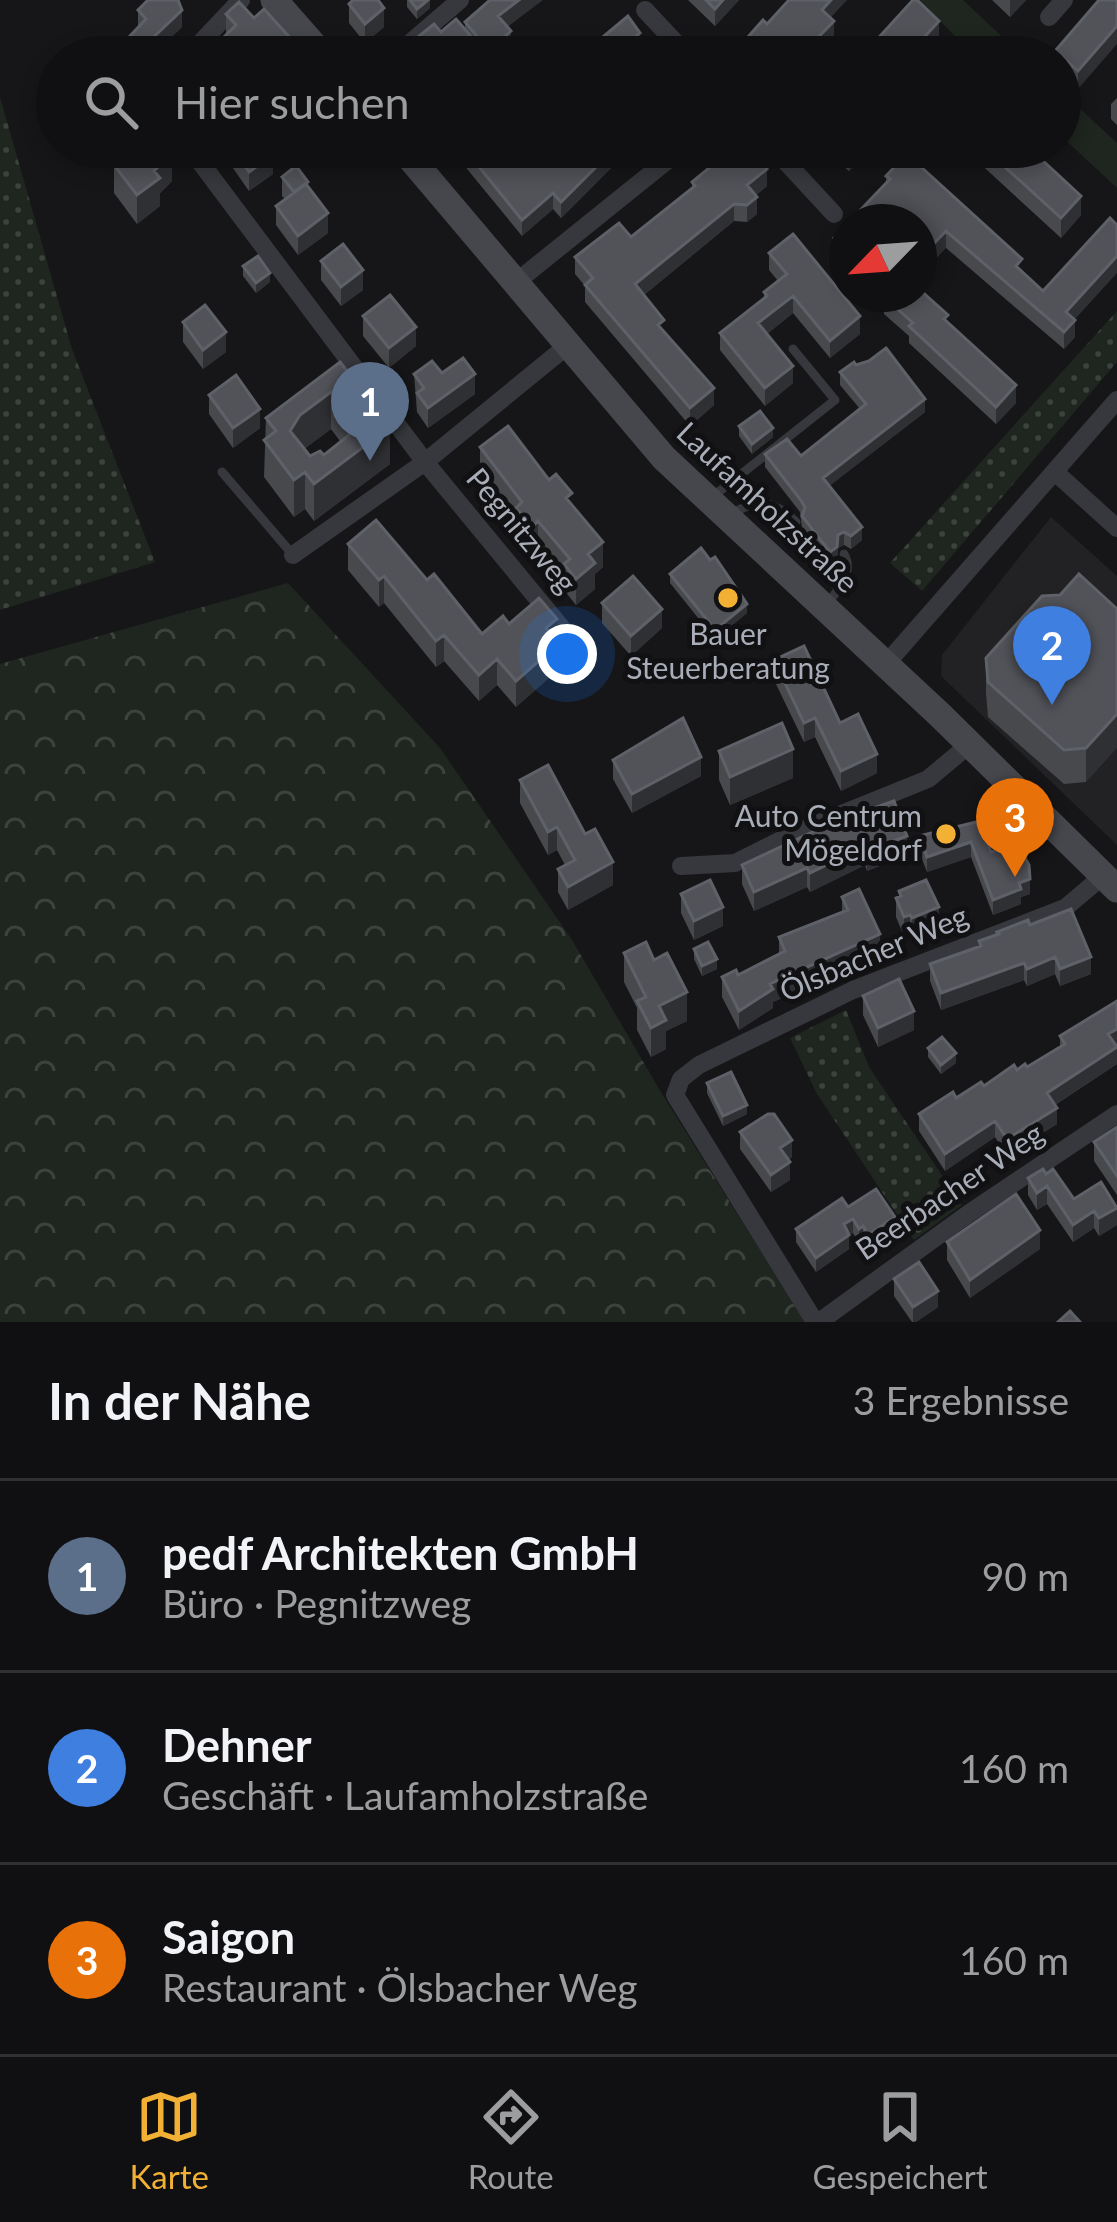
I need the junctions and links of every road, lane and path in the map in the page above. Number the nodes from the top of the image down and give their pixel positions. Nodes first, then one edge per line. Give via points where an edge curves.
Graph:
1 (241, 0) edge
2 (274, 0) edge
3 (460, 0) edge
4 (1064, 0) edge
5 (645, 10) dead end
6 (1048, 17) dead end
7 (207, 36) edge
8 (306, 36) edge
9 (418, 36) edge
10 (669, 36) edge
11 (205, 168) edge
12 (419, 168) edge
13 (658, 168) edge
14 (791, 168) edge
15 (829, 209) edge
16 (515, 283) junction
17 (567, 346) junction
18 (793, 350) dead end
19 (1117, 400) edge
20 (425, 463) junction
21 (222, 472) dead end
22 (1055, 472) junction
23 (716, 509) junction
24 (796, 521) dead end
25 (1117, 529) edge
26 (844, 554) dead end
27 (293, 555) joint
28 (824, 608) junction
29 (570, 638) dead end
30 (886, 664) junction
31 (970, 744) junction
32 (681, 866) dead end
33 (1110, 882) edge
34 (1117, 1114) edge
35 (817, 1322) edge

1 - 7 street
2 - 8 main road
3 - 9 street
4 - 6 street
5 - 10 street
11 - 20 street
12 - 16 main road, Laufamholzstraße
13 - 16 street
14 - 15 street
16 - 17 main road, Laufamholzstraße
17 - 20 street, Pegnitzweg
17 - 23 main road, Laufamholzstraße
18 - 23 lane via 835,400
19 - 22 street
20 - 27 street, Pegnitzweg
20 - 29 street, Pegnitzweg
21 - 27 lane
22 - 25 street
22 - 30 street
23 - 24 lane via 766,501
23 - 28 main road, Laufamholzstraße
26 - 28 lane via 846,576
28 - 30 main road, Laufamholzstraße
30 - 31 main road, Laufamholzstraße
31 - 32 street via 928,779 735,863
31 - 33 main road, Laufamholzstraße
33 - 35 street, Ölsbacher Weg via 1058,911 853,990 681,1079 675,1094
34 - 35 street, Beerbacher Weg

